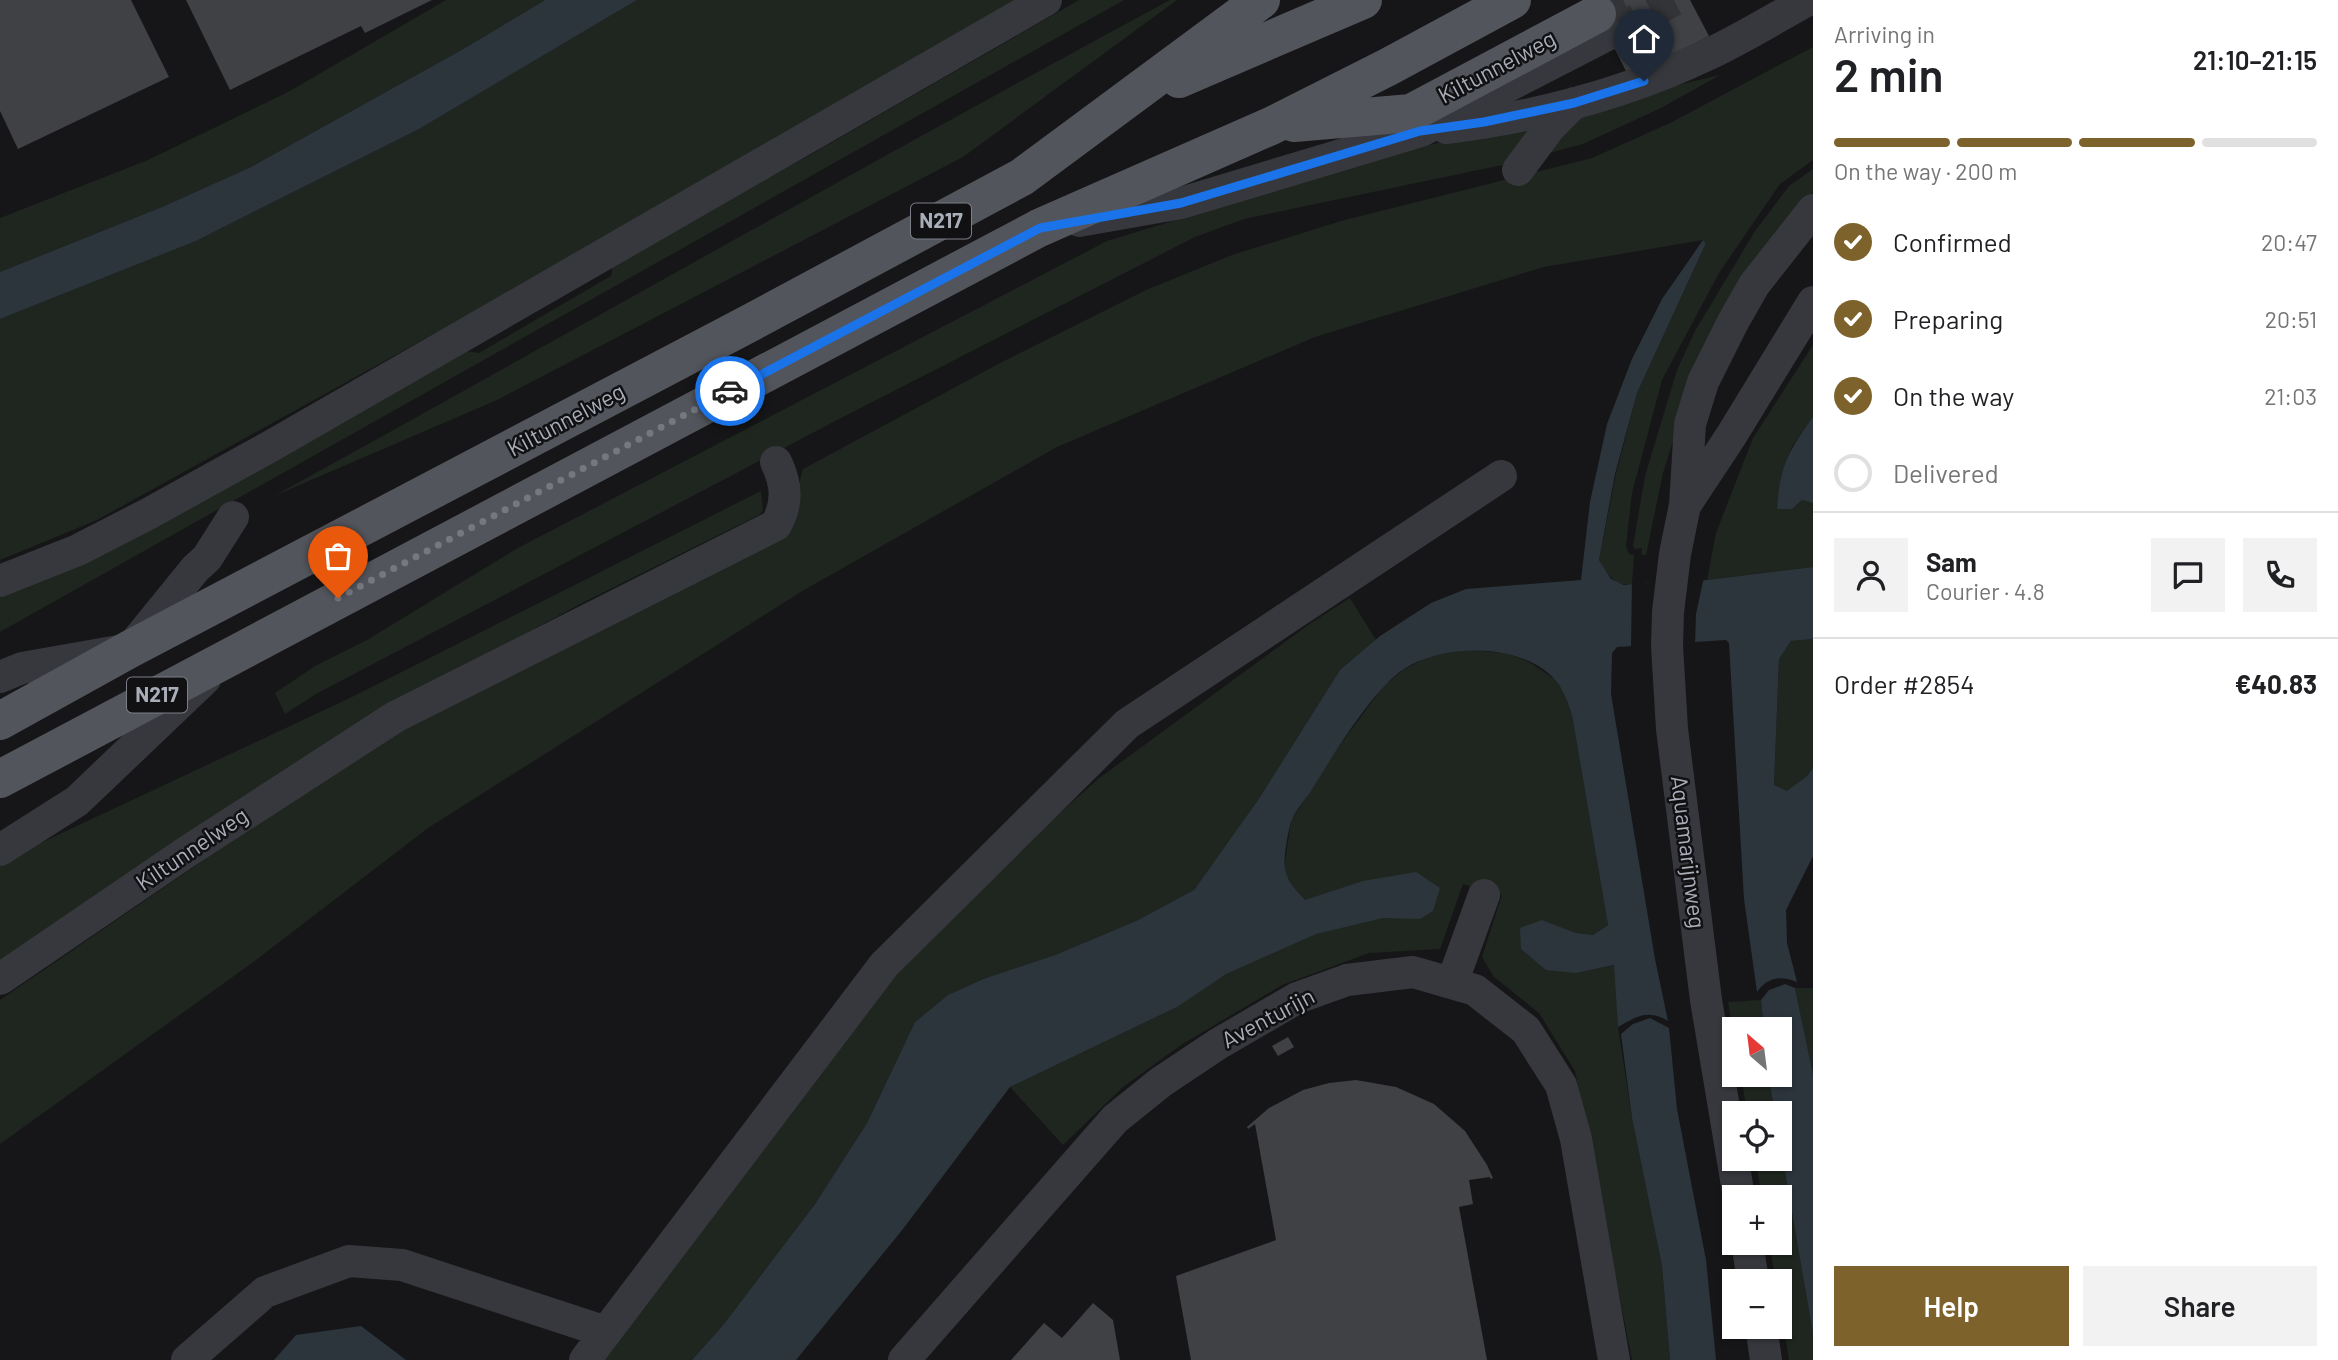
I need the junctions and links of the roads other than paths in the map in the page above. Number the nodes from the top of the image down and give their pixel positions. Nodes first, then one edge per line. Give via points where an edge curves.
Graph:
1 (1046, 0) edge
2 (1232, 0) edge
3 (1261, 0) edge
4 (1284, 0) edge
5 (1316, 0) edge
6 (1363, 0) edge
7 (1460, 0) edge
8 (1512, 0) edge
9 (1808, 0) edge
10 (1592, 16) edge
11 (1122, 103) junction
12 (1574, 103) junction
13 (1271, 125) junction
14 (1420, 131) junction
15 (1518, 170) dead end
16 (1813, 210) edge
17 (1040, 228) junction
18 (1813, 302) edge
19 (776, 462) dead end
20 (1501, 476) dead end
21 (1685, 505) junction
22 (233, 517) dead end
23 (0, 580) edge
24 (130, 649) junction
25 (227, 658) junction
26 (0, 677) edge
27 (0, 721) edge
28 (0, 779) edge
29 (0, 849) edge
30 (1484, 895) dead end
31 (0, 979) edge
32 (1452, 983) junction
33 (1737, 1185) edge
34 (606, 1332) junction
35 (1763, 1339) edge
36 (1767, 1359) edge
37 (187, 1360) edge
38 (585, 1360) edge
39 (904, 1360) edge
40 (1614, 1360) edge

1 - 23 street via 248,459 78,550
2 - 11 street, Kiltunnelweg / N217
3 - 11 main road, Kiltunnelweg / N217
4 - 11 main road, Kiltunnelweg / N217
5 - 11 main road, Kiltunnelweg / N217
6 - 11 main road, Kiltunnelweg / N217
7 - 13 main road, Kiltunnelweg / N217 via 1378,46
8 - 13 main road, Kiltunnelweg / N217
9 - 12 street, Kiltunnelweg via 1710,54
10 - 13 main road, Kiltunnelweg / N217 via 1402,90
10 - 14 street, Kiltunnelweg / N217
11 - 24 main road, Kiltunnelweg / N217 via 1022,177
12 - 14 street, Kiltunnelweg
12 - 15 street
13 - 17 main road, Kiltunnelweg / N217
14 - 17 street, Kiltunnelweg / N217 via 1181,203
16 - 21 street, Aquamarijnweg via 1755,285 1703,382 1690,424
17 - 25 main road, Kiltunnelweg / N217
18 - 21 street, Aquamarijnweg
19 - 31 street, Kiltunnelweg via 786,498 776,525 395,716
20 - 34 street via 1127,724 884,965
21 - 33 street, Aquamarijnweg via 1668,612 1668,671 1706,1000
22 - 24 street via 207,558
24 - 26 street via 22,668
24 - 27 main road, Kiltunnelweg / N217
25 - 28 main road, Kiltunnelweg / N217
25 - 29 street via 78,800
30 - 32 street
32 - 39 street, Aventurijn via 1413,972 1347,980 1297,998 1161,1082 1115,1119
32 - 40 street, Aventurijn via 1475,990 1526,1030 1561,1085 1576,1139
34 - 37 street via 402,1265 349,1261 265,1292
34 - 38 street
35 - 36 street

